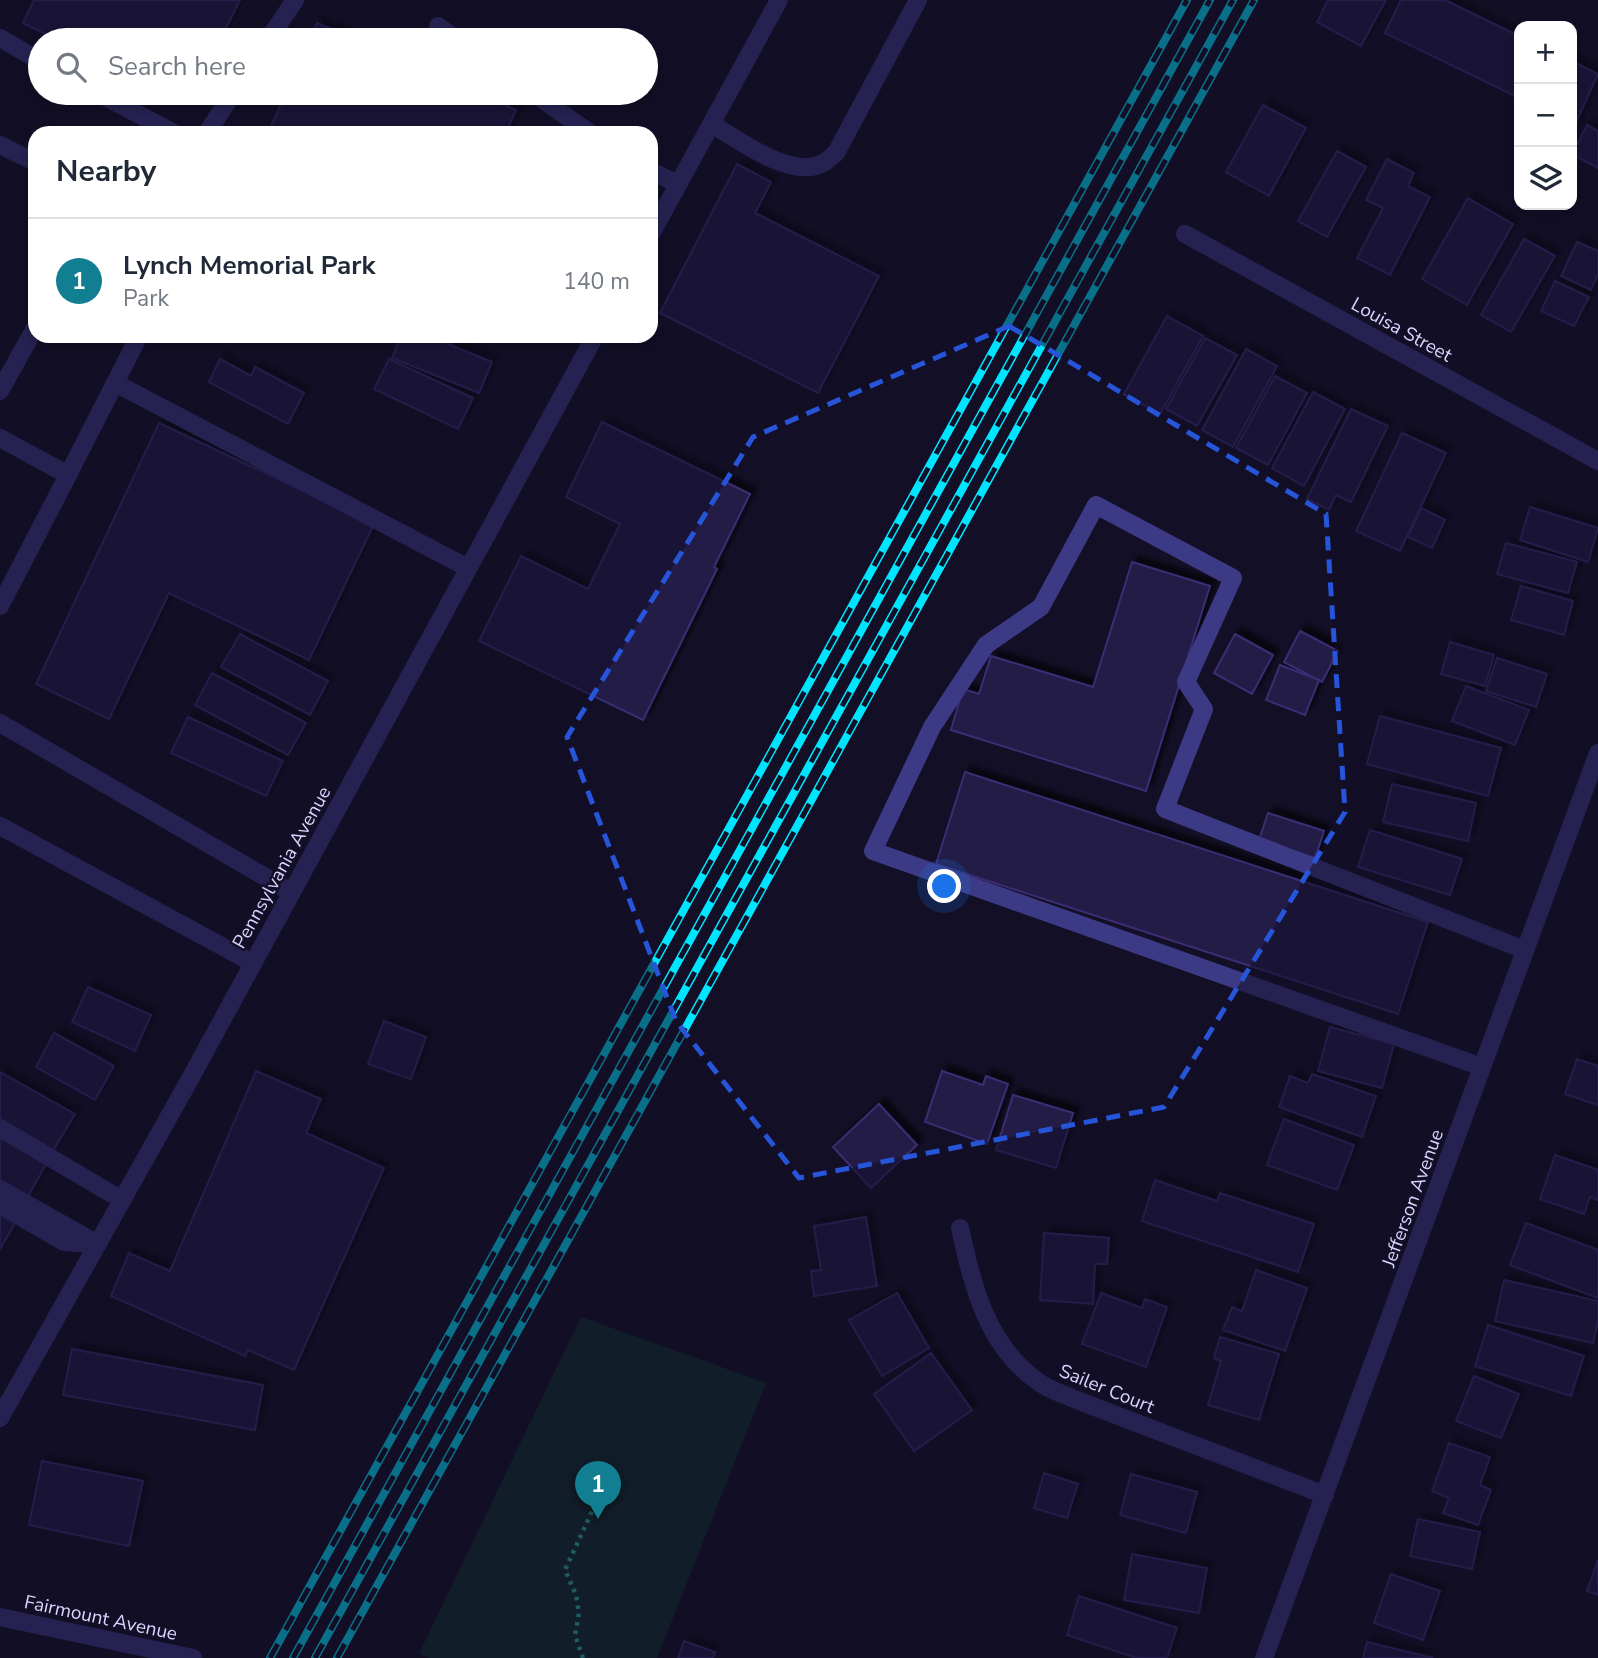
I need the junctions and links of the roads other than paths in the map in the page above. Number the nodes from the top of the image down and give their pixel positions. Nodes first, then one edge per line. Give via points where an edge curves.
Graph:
1 (295, 0) edge
2 (779, 0) edge
3 (918, 0) edge
4 (438, 26) dead end
5 (276, 28) edge
6 (441, 28) edge
7 (0, 38) edge
8 (28, 54) edge
9 (121, 105) edge
10 (225, 105) edge
11 (550, 105) edge
12 (712, 124) junction
13 (161, 126) edge
14 (212, 126) edge
15 (580, 126) edge
16 (0, 145) edge
17 (28, 159) edge
18 (658, 174) edge
19 (678, 184) junction
20 (658, 221) edge
21 (1185, 234) dead end
22 (28, 341) edge
23 (135, 343) edge
24 (591, 343) edge
25 (115, 383) junction
26 (0, 391) edge
27 (0, 438) edge
28 (1598, 461) edge
29 (68, 475) junction
30 (468, 568) junction
31 (0, 606) edge
32 (0, 723) edge
33 (1598, 752) edge
34 (0, 826) edge
35 (291, 892) junction
36 (1525, 950) junction
37 (253, 962) junction
38 (1482, 1067) junction
39 (0, 1128) edge
40 (0, 1189) edge
41 (122, 1200) junction
42 (0, 1205) edge
43 (960, 1228) dead end
44 (98, 1244) junction
45 (0, 1418) edge
46 (1325, 1495) junction
47 (0, 1617) edge
48 (143, 1652) edge
49 (193, 1658) edge
50 (1264, 1658) edge

1 - 5 street
2 - 12 street
3 - 12 street via 836,153 821,164 793,167
4 - 6 street
7 - 8 street
9 - 13 street
10 - 14 street
11 - 15 street
12 - 19 street
16 - 17 street
18 - 19 street
19 - 20 street
21 - 28 street, Louisa Street
22 - 26 street
23 - 25 street
24 - 30 street, Pennsylvania Avenue
25 - 29 street
25 - 30 street
27 - 29 street
29 - 31 street
30 - 35 street, Pennsylvania Avenue
32 - 35 street
33 - 36 street, Jefferson Avenue
34 - 37 street
35 - 37 street, Pennsylvania Avenue
36 - 38 street, Jefferson Avenue
36 - 38 street via 1165,810 1204,709 1186,682 1233,578 1096,505 1041,607 986,645 932,727 873,851
37 - 41 street, Pennsylvania Avenue
38 - 46 street, Jefferson Avenue
39 - 41 street
40 - 44 street
41 - 44 street, Pennsylvania Avenue
42 - 44 street via 64,1242
43 - 46 street, Sailer Court via 993,1334 1013,1361 1041,1384
44 - 45 street, Pennsylvania Avenue
46 - 50 street, Jefferson Avenue
47 - 48 street, Fairmount Avenue
48 - 49 street, Fairmount Avenue

